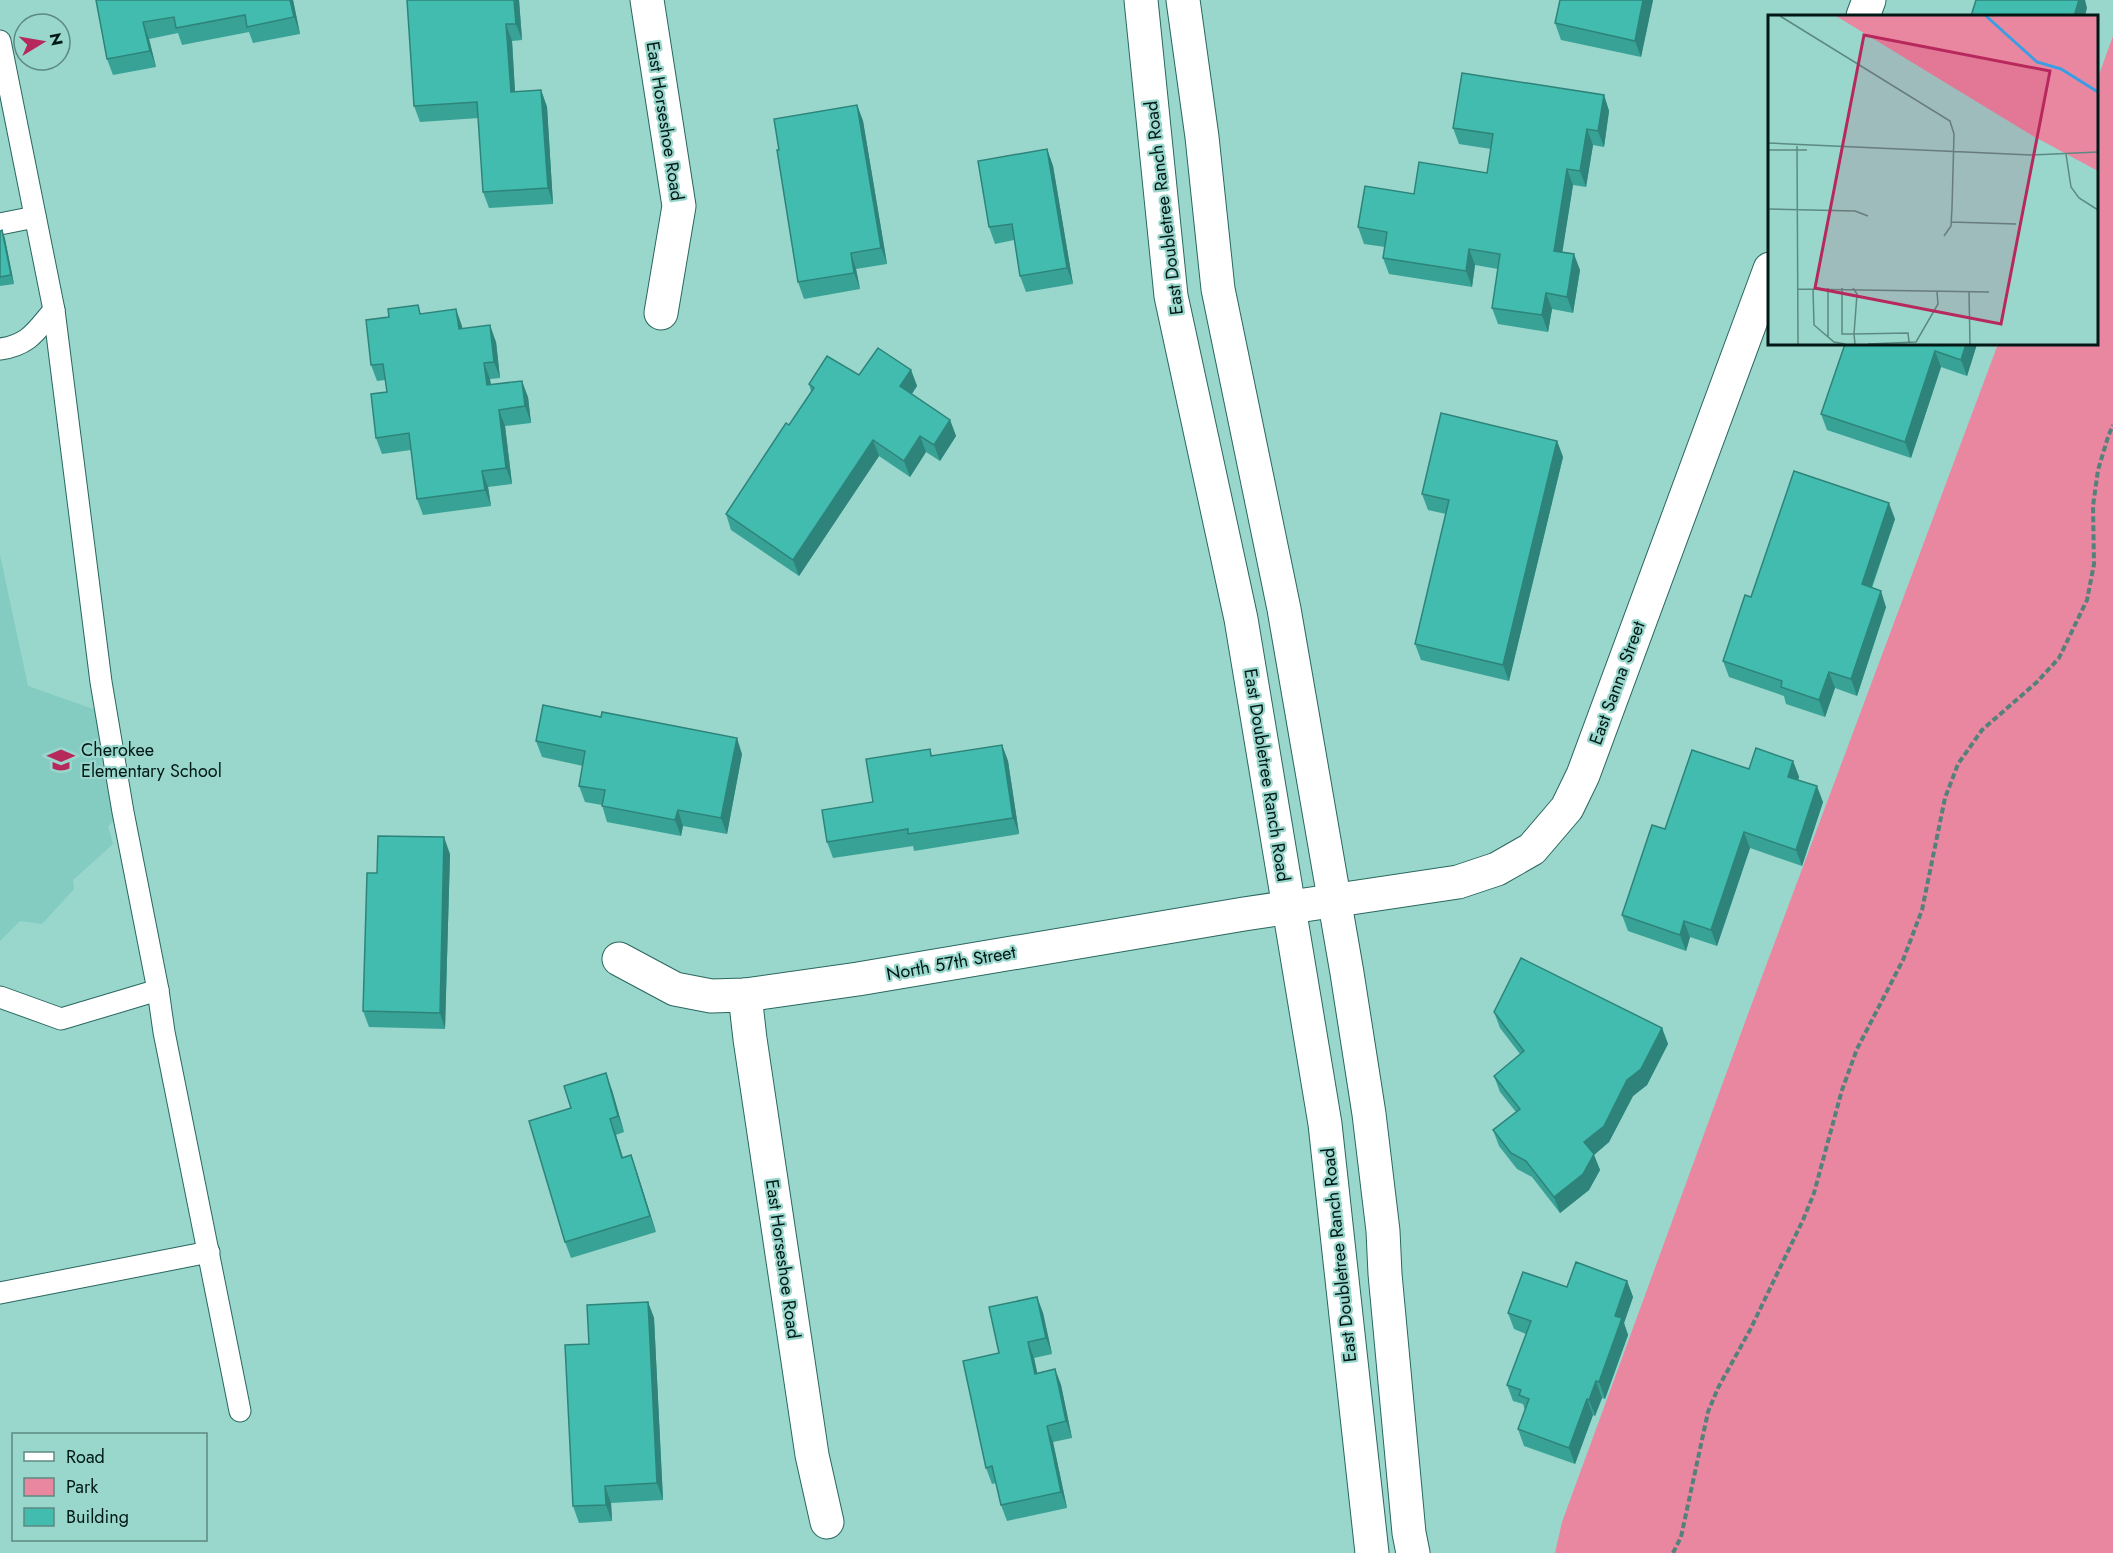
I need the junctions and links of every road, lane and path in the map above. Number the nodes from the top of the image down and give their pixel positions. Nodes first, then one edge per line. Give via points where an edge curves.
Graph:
1 (647, 0) edge
2 (1141, 0) edge
3 (1183, 0) edge
4 (1869, 0) edge
5 (1863, 15) edge
6 (0, 41) edge
7 (6, 107) edge
8 (35, 217) junction
9 (0, 224) edge
10 (1768, 274) edge
11 (54, 310) junction
12 (661, 313) dead end
13 (0, 349) edge
14 (2113, 425) edge
15 (1335, 901) junction
16 (1289, 908) junction
17 (619, 959) dead end
18 (158, 990) junction
19 (745, 995) junction
20 (0, 997) edge
21 (209, 1252) junction
22 (1385, 1274) junction
23 (1342, 1278) junction
24 (0, 1293) edge
25 (240, 1412) dead end
26 (827, 1522) dead end
27 (1372, 1553) edge
28 (1413, 1553) edge
29 (1673, 1553) edge

1 - 12 main road, East Horseshoe Road via 679,206
2 - 16 main road, East Doubletree Ranch Road via 1171,296 1241,620
3 - 15 main road via 1218,289 1284,609
4 - 5 main road
6 - 7 lane
7 - 8 lane
8 - 9 lane
8 - 11 lane
10 - 15 main road, East Sanna Street via 1612,699 1567,808 1532,849 1497,869 1458,882
11 - 13 lane via 30,338 15,347
11 - 18 lane via 101,681
14 - 29 path via 2098,470 2093,506 2094,564 2087,600 2059,658 1982,730 1958,764 1945,798 1922,910 1903,960 1853,1059 1803,1220 1708,1412 1681,1537
15 - 16 main road, East Sanna Street
15 - 22 main road via 1369,1114
16 - 19 main road, North 57th Street
16 - 23 main road, East Doubletree Ranch Road via 1325,1124
17 - 19 main road, North 57th Street via 675,989 711,996
18 - 20 lane via 61,1019
18 - 21 lane
19 - 26 main road, East Horseshoe Road via 812,1455
21 - 24 lane
21 - 25 lane
22 - 23 main road
22 - 28 main road
23 - 27 main road, East Doubletree Ranch Road

